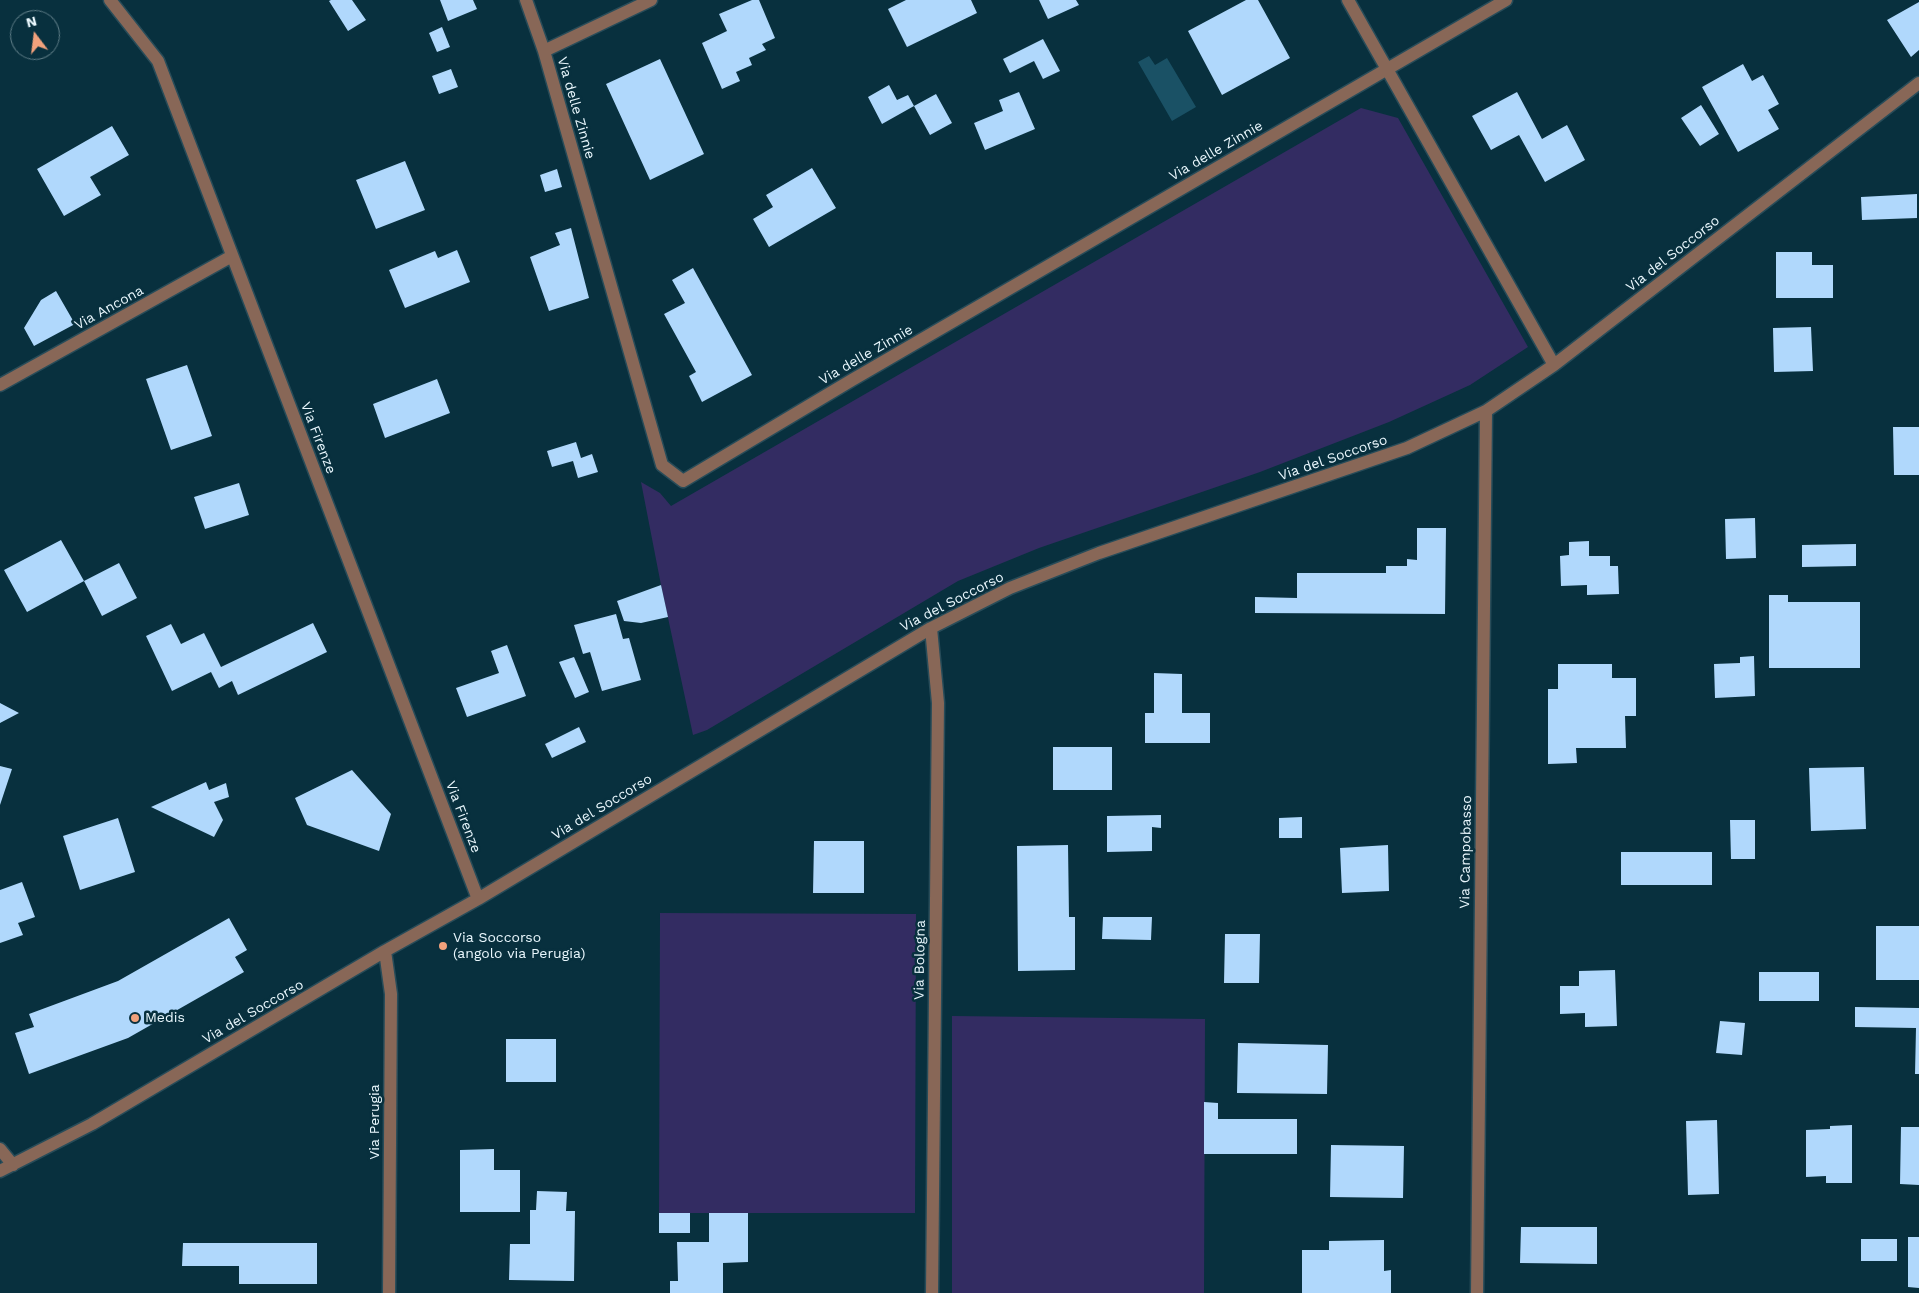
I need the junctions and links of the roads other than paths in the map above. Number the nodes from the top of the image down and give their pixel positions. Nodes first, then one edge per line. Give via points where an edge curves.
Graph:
1 (110, 0) edge
2 (526, 0) edge
3 (651, 0) edge
4 (1348, 0) edge
5 (1506, 0) edge
6 (544, 51) junction
7 (1387, 69) junction
8 (1919, 83) edge
9 (232, 256) junction
10 (1554, 365) junction
11 (0, 386) edge
12 (1486, 411) junction
13 (931, 628) junction
14 (478, 899) junction
15 (385, 951) junction
16 (0, 1149) edge
17 (13, 1164) junction
18 (0, 1170) edge
19 (389, 1293) edge
20 (932, 1293) edge
21 (1477, 1293) edge

1 - 9 street, Via Firenze via 158,61
2 - 6 street, Via delle Zinnie
3 - 6 street
4 - 7 street
5 - 7 street, Via delle Zinnie
6 - 7 street, Via delle Zinnie via 662,465 683,481
7 - 10 street
8 - 10 street, Via del Soccorso
9 - 11 street, Via Ancona
9 - 14 street, Via Firenze
10 - 12 street, Via del Soccorso
12 - 13 street, Via del Soccorso via 1407,448 1090,557 1010,588
12 - 21 street, Via Campobasso
13 - 14 street, Via del Soccorso
13 - 20 street, Via Bologna via 938,703
14 - 15 street, Via del Soccorso
15 - 17 street, Via del Soccorso via 92,1124
15 - 19 street, Via Perugia via 391,994
16 - 17 street
17 - 18 street, Via del Soccorso

